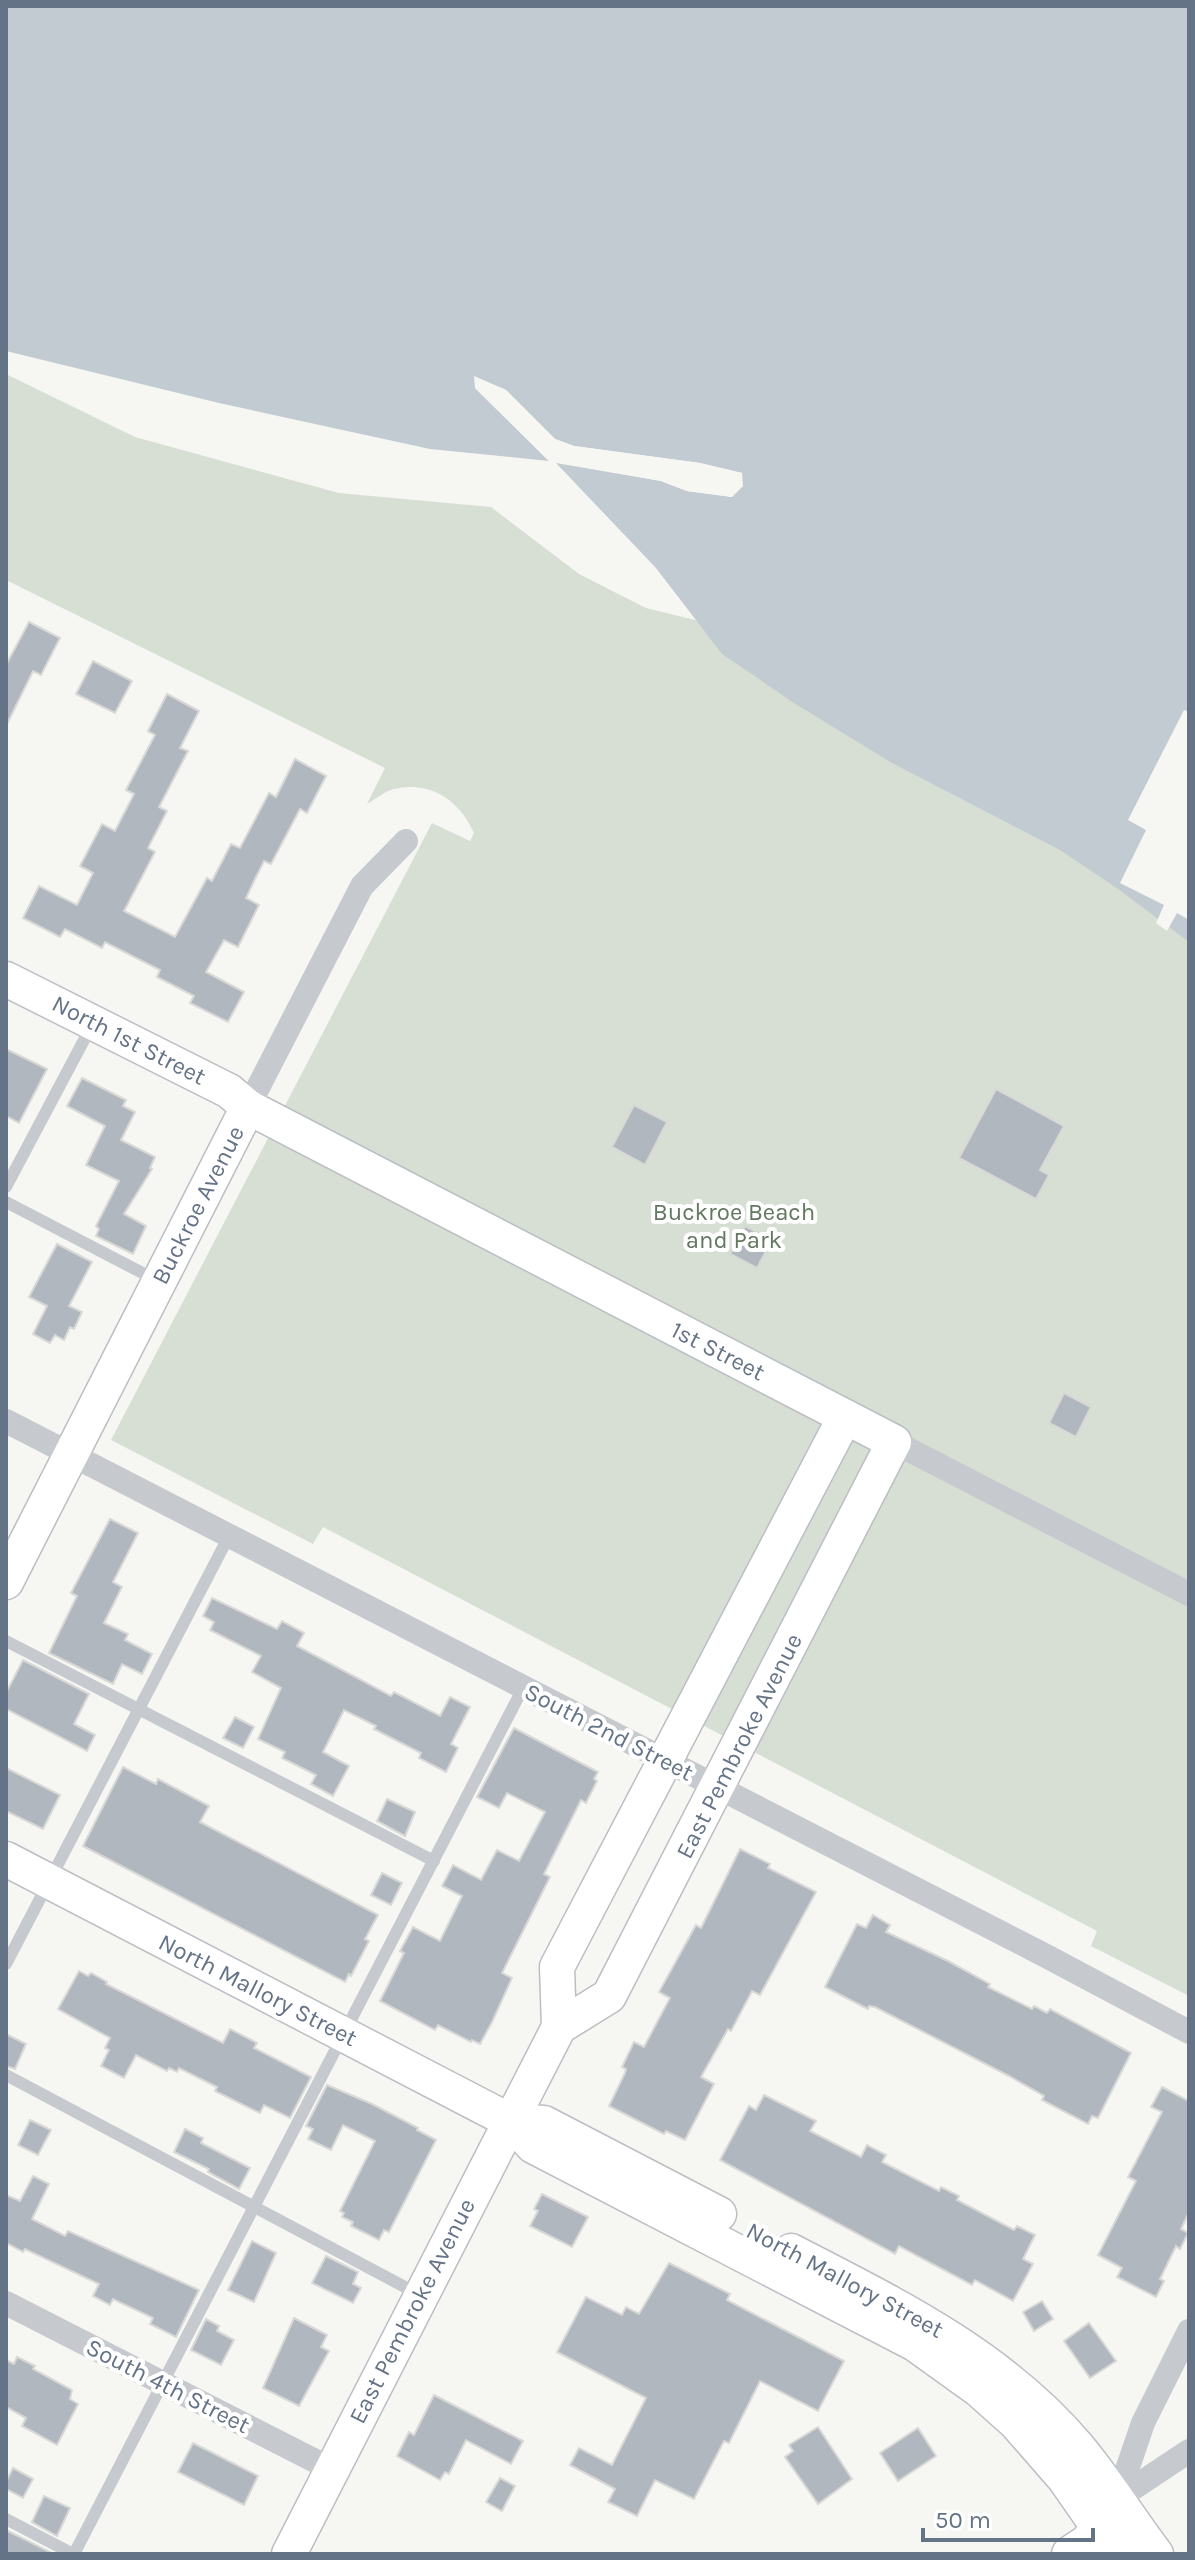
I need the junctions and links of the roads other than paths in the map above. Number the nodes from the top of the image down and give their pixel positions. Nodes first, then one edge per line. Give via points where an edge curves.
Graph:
1 (406, 841) dead end
2 (6, 979) edge
3 (93, 1022) junction
4 (248, 1107) junction
5 (6, 1187) edge
6 (6, 1202) edge
7 (158, 1281) junction
8 (845, 1417) junction
9 (6, 1421) edge
10 (894, 1442) junction
11 (71, 1455) junction
12 (229, 1536) junction
13 (6, 1582) edge
14 (1189, 1594) edge
15 (6, 1641) edge
16 (523, 1688) junction
17 (140, 1710) junction
18 (664, 1760) junction
19 (717, 1787) junction
20 (6, 1859) edge
21 (434, 1861) junction
22 (48, 1881) junction
23 (6, 1964) edge
24 (559, 2027) junction
25 (1189, 2032) edge
26 (344, 2034) junction
27 (6, 2075) edge
28 (510, 2121) junction
29 (254, 2207) junction
30 (420, 2295) junction
31 (6, 2303) edge
32 (1189, 2331) edge
33 (163, 2383) junction
34 (1189, 2451) edge
35 (331, 2469) junction
36 (6, 2519) edge
37 (1111, 2527) edge
38 (74, 2554) edge
39 (289, 2554) edge
40 (1070, 2554) edge
41 (1156, 2554) edge

1 - 4 street, Buckroe Avenue via 362,886
2 - 3 street, North 1st Street
3 - 4 street, North 1st Street via 229,1091
3 - 5 lane
4 - 7 street, Buckroe Avenue
4 - 8 street, 1st Street
6 - 7 lane
7 - 11 street, Buckroe Avenue
8 - 10 street, 1st Street
8 - 18 street, East Pembroke Avenue
9 - 11 street, South 2nd Street
10 - 14 street, 1st Street
10 - 19 street, East Pembroke Avenue
11 - 12 street, South 2nd Street
11 - 13 street, Buckroe Avenue
12 - 16 street, South 2nd Street
12 - 17 lane
15 - 17 lane
16 - 18 street, South 2nd Street
16 - 21 lane
17 - 21 lane
17 - 22 lane
18 - 19 street, South 2nd Street
18 - 24 street, East Pembroke Avenue via 557,1967
19 - 24 street, East Pembroke Avenue via 609,1996
19 - 25 street, South 2nd Street
20 - 22 street, North Mallory Street
21 - 26 lane
22 - 23 lane
22 - 26 street, North Mallory Street
24 - 28 street, East Pembroke Avenue
26 - 28 street, North Mallory Street
26 - 29 lane
27 - 29 lane
28 - 30 street, East Pembroke Avenue
28 - 37 street, North Mallory Street via 533,2146 915,2344 1016,2423
29 - 30 lane
29 - 33 lane
30 - 35 street, East Pembroke Avenue
31 - 33 street, South 4th Street
32 - 37 street via 1143,2423
33 - 35 street, South 4th Street
33 - 38 lane
34 - 37 street
35 - 39 street, East Pembroke Avenue
36 - 38 lane
37 - 40 street
37 - 41 street, North Mallory Street

